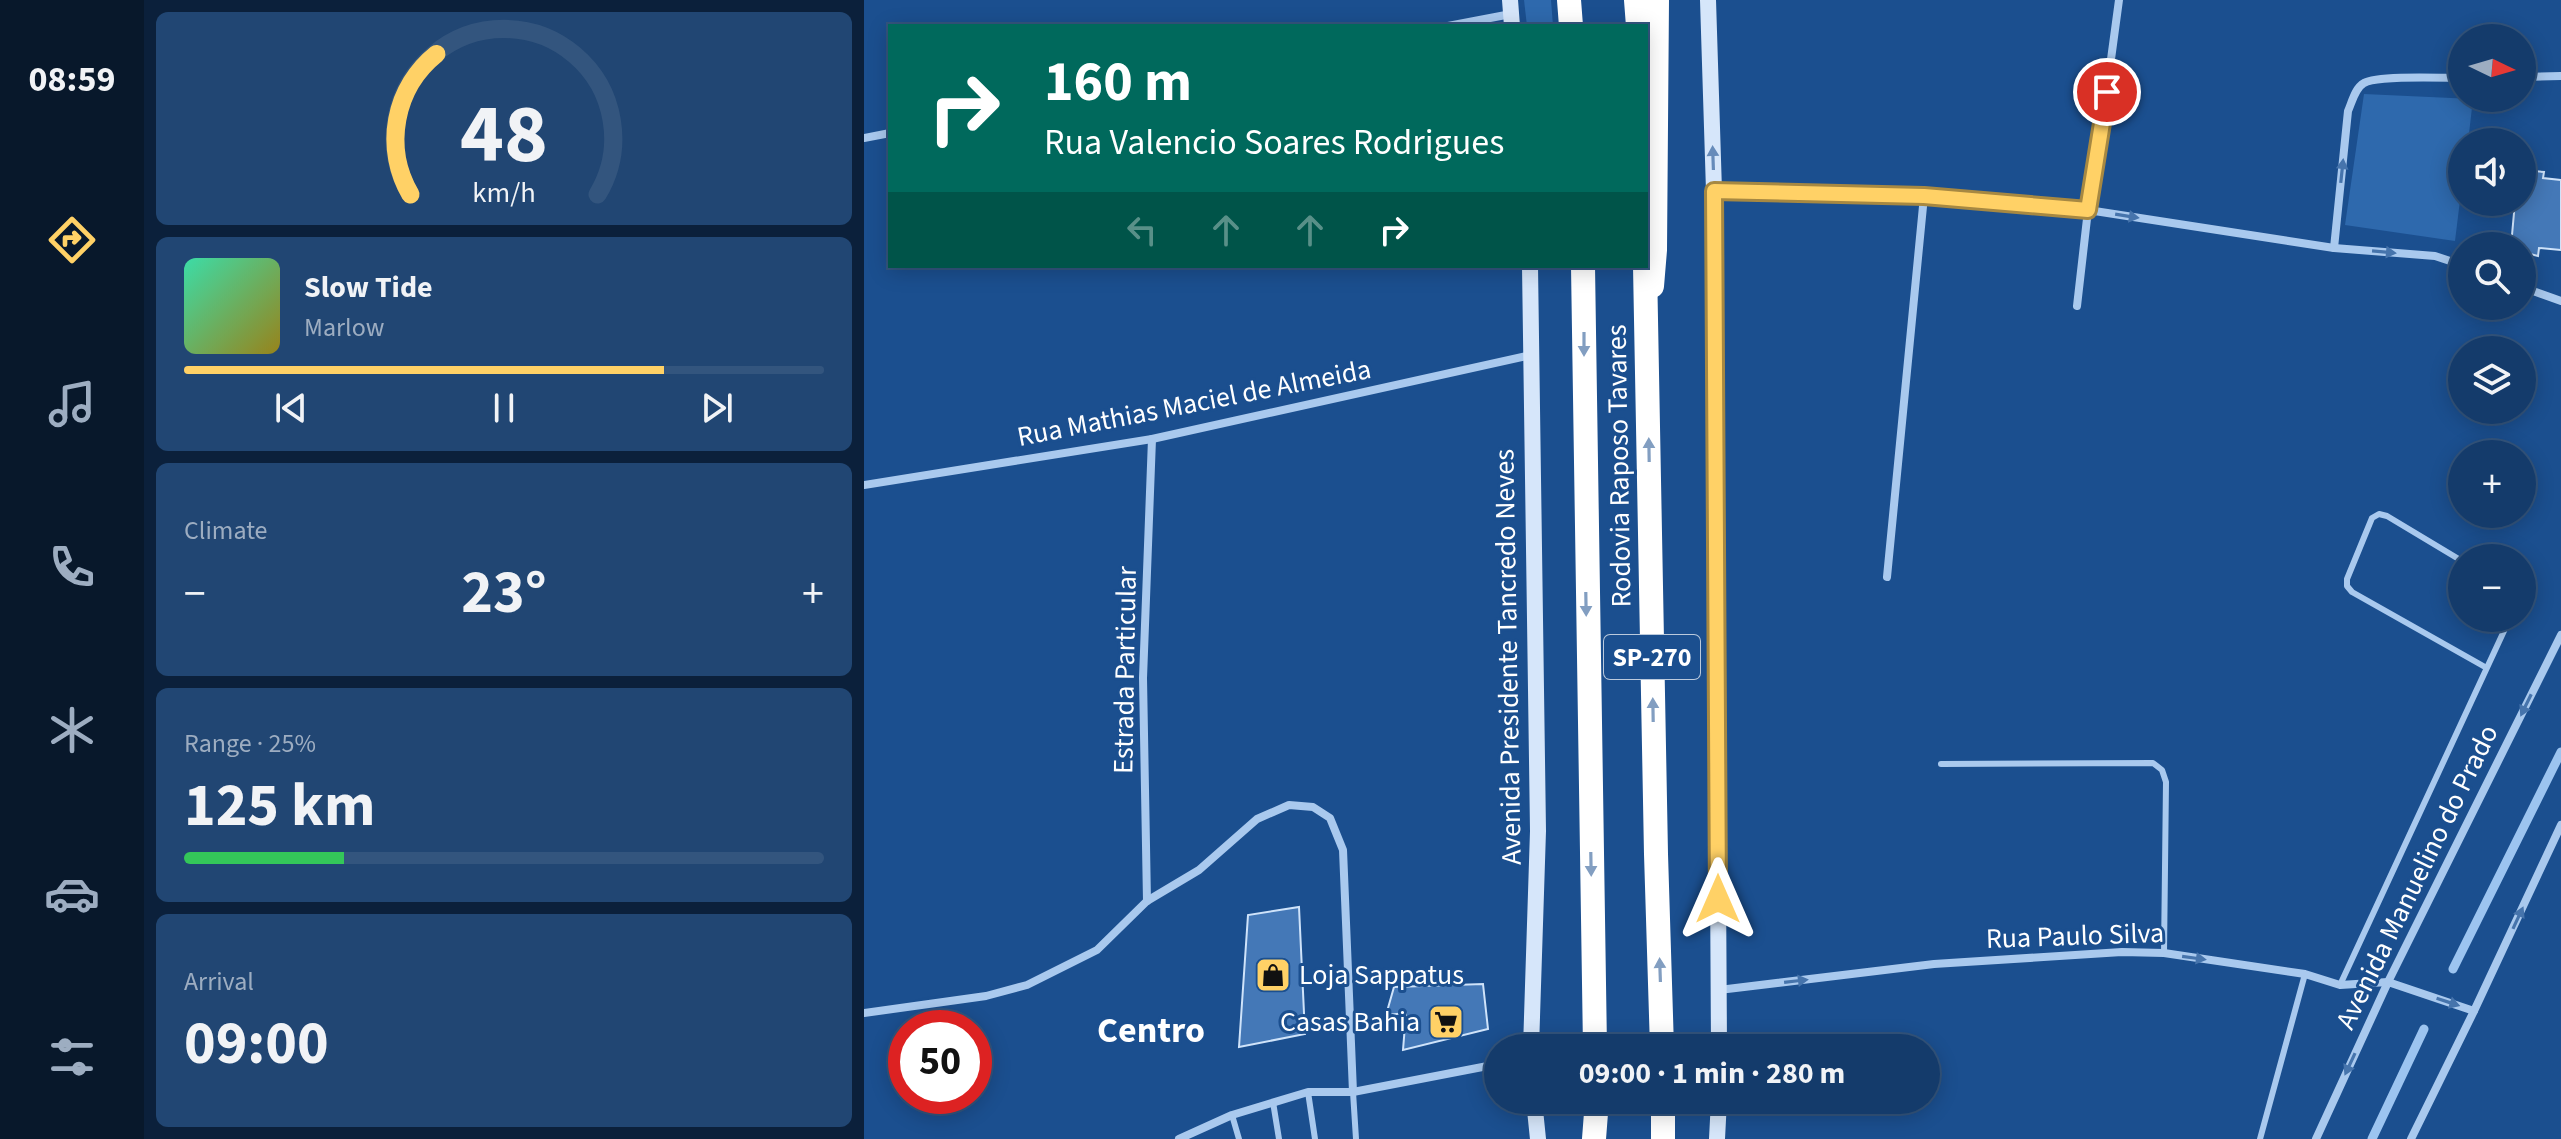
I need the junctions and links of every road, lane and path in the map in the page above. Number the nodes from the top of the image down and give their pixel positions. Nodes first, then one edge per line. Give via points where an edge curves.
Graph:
1 (1569, 0) edge
2 (1636, 0) edge
3 (1657, 0) edge
4 (1708, 0) edge
5 (2119, 0) edge
6 (1511, 13) edge
7 (1458, 24) edge
8 (1571, 24) edge
9 (1638, 24) edge
10 (2561, 76) edge
11 (2536, 77) edge
12 (2448, 78) edge
13 (888, 133) edge
14 (864, 138) edge
15 (1714, 191) junction
16 (1924, 196) junction
17 (2088, 210) junction
18 (2334, 248) junction
19 (2448, 260) edge
20 (1530, 268) edge
21 (1583, 268) edge
22 (1645, 268) edge
23 (2536, 292) edge
24 (2561, 301) edge
25 (2077, 306) dead end
26 (1647, 332) junction
27 (1531, 355) junction
28 (1152, 439) junction
29 (864, 485) edge
30 (2448, 553) edge
31 (1887, 577) dead end
32 (2503, 632) edge
33 (2561, 635) edge
34 (2485, 667) junction
35 (1941, 764) dead end
36 (2561, 825) edge
37 (1147, 901) junction
38 (2164, 953) junction
39 (2305, 974) junction
40 (2388, 982) junction
41 (2340, 985) junction
42 (1718, 990) junction
43 (2474, 1011) junction
44 (864, 1013) edge
45 (1531, 1034) edge
46 (1595, 1034) edge
47 (1662, 1034) edge
48 (1719, 1034) edge
49 (1484, 1067) edge
50 (1308, 1092) junction
51 (1353, 1092) junction
52 (1273, 1102) junction
53 (1535, 1114) edge
54 (1596, 1114) edge
55 (1663, 1114) edge
56 (1718, 1114) edge
57 (1232, 1115) junction
58 (1179, 1139) edge
59 (1239, 1139) edge
60 (1279, 1139) edge
61 (1315, 1139) edge
62 (1356, 1139) edge
63 (1538, 1139) edge
64 (1594, 1139) edge
65 (1663, 1139) edge
66 (1717, 1139) edge
67 (2260, 1139) edge
68 (2316, 1139) edge
69 (2411, 1139) edge

1 - 8 highway
2 - 9 highway
3 - 26 highway via 1655,250
15 -> 4 main road
5 - 17 street
6 - 7 street
10 - 11 street
18 -> 12 street via 2348,111 2355,94 2364,83 2377,79
13 - 14 street
15 - 16 street
15 - 42 main road
16 - 17 street
16 - 31 street
17 -> 18 street
17 - 25 street
18 -> 19 street
20 - 27 main road, Avenida Presidente Tancredo Neves
21 -> 46 highway, Rodovia Raposo Tavares / SP-270
22 - 26 highway, Rodovia Raposo Tavares / SP-270
23 - 24 street
47 -> 26 highway, Rodovia Raposo Tavares / SP-270
27 - 28 street, Rua Mathias Maciel de Almeida
27 - 45 main road, Avenida Presidente Tancredo Neves via 1538,831
28 - 29 street, Rua Mathias Maciel de Almeida
28 - 37 street, Estrada Particular via 1143,678
30 - 34 lane via 2379,514 2372,518 2347,586
32 - 34 lane
33 -> 40 street, Avenida Manuelino do Prado
34 - 41 lane
35 - 38 lane via 2153,763 2162,770
43 -> 36 street
37 - 44 street via 1097,950 1027,985
37 - 51 street via 1199,870 1257,819 1289,805 1313,807 1330,818 1343,850
38 -> 39 street, Rua Paulo Silva
42 -> 38 street, Rua Paulo Silva via 1934,964
39 - 41 street, Rua Paulo Silva
39 - 67 lane
40 - 41 street, Rua Paulo Silva
40 -> 43 street, Rua Paulo Silva
40 -> 68 street, Avenida Manuelino do Prado
42 - 48 main road
43 - 69 street
49 - 51 street
50 - 51 street
50 - 52 street
50 - 61 lane
51 - 62 lane
52 - 57 street
52 - 60 lane
53 - 63 main road
54 - 64 highway
55 - 65 highway
56 - 66 main road
57 - 58 street
57 - 59 lane

